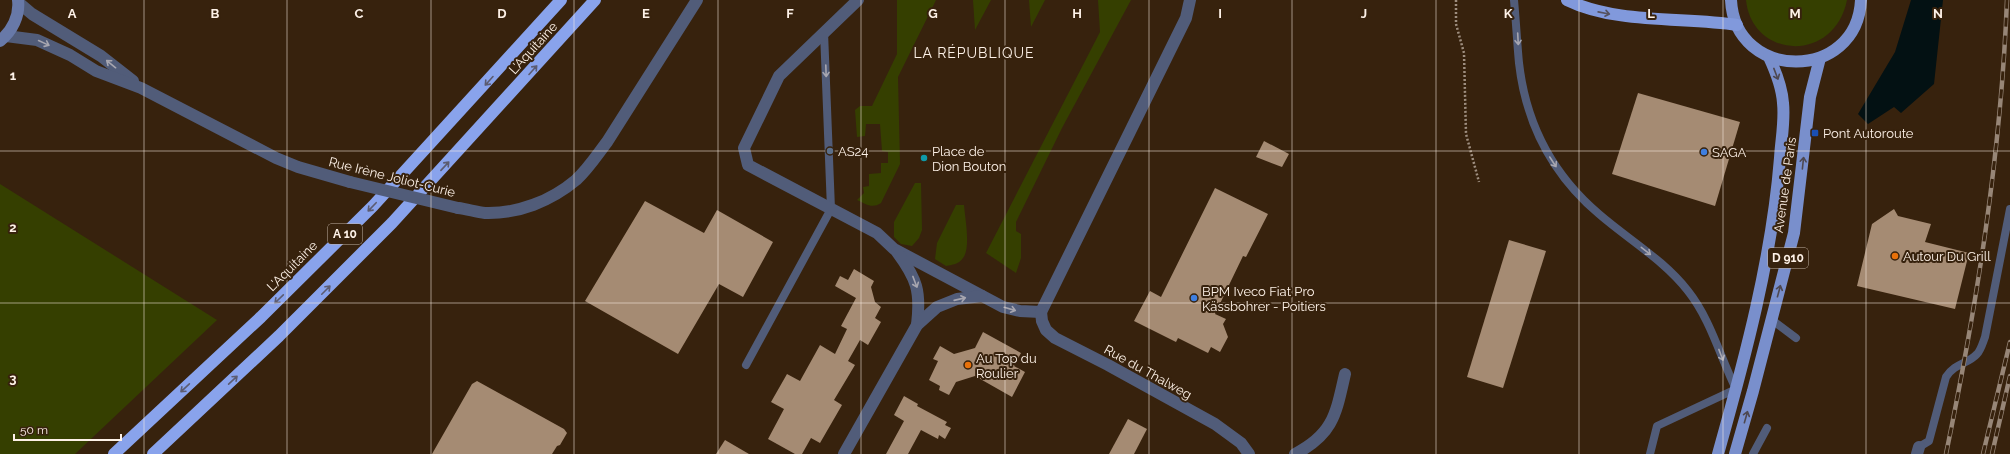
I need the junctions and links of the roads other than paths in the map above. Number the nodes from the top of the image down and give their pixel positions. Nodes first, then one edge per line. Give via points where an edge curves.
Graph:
1 (561, 0) edge
2 (595, 0) edge
3 (697, 0) edge
4 (858, 0) edge
5 (1190, 0) edge
6 (1514, 0) edge
7 (1567, 0) edge
8 (1731, 0) edge
9 (1861, 0) edge
10 (18, 1) edge
11 (1737, 25) junction
12 (824, 32) junction
13 (3, 38) edge
14 (78, 43) junction
15 (70, 56) junction
16 (1770, 57) junction
17 (1820, 58) junction
18 (141, 88) junction
19 (831, 209) junction
20 (2010, 209) edge
21 (894, 249) junction
22 (982, 296) junction
23 (1041, 312) junction
24 (1772, 320) junction
25 (917, 325) junction
26 (1796, 338) dead end
27 (746, 365) dead end
28 (1345, 374) dead end
29 (1736, 389) junction
30 (1767, 428) dead end
31 (1918, 450) edge
32 (114, 454) edge
33 (153, 454) edge
34 (844, 454) edge
35 (1249, 454) edge
36 (1295, 454) edge
37 (1650, 454) edge
38 (1718, 454) edge
39 (1735, 454) edge
40 (1754, 454) edge

1 -> 32 highway, L'Aquitaine / A 10 via 373,206 261,317
33 -> 2 highway, L'Aquitaine / A 10 via 279,336 392,223
3 - 18 street, Rue Irène Joliot-Curie, bridge via 607,142 576,180 551,198 506,211 485,213 458,208 298,167
4 - 12 street
5 - 23 street via 1186,18
6 -> 29 lane via 1524,93 1537,134 1548,156 1586,203 1662,264 1688,291 1705,317
7 -> 11 highway via 1606,14
8 - 11 main road via 1731,9
9 - 17 main road via 1857,23 1848,38 1837,49
10 - 13 main road via 15,20
10 - 14 street via 32,14
11 - 16 main road via 1745,38
12 -> 19 lane
12 - 19 street via 779,76 744,148 748,165
13 -> 15 street, Rue Irène Joliot-Curie via 37,40
14 - 15 lane
18 -> 14 street via 101,56
15 - 18 street, Rue Irène Joliot-Curie via 96,71
16 - 17 main road via 1786,62
16 -> 29 main road, Avenue de Paris / D 910 via 1778,78 1783,105 1779,172 1764,264
24 -> 17 main road, Avenue de Paris / D 910 via 1794,233 1810,97
19 - 21 street via 877,234
19 - 27 lane
20 - 31 lane via 1985,337 1977,355 1950,370 1929,441
21 - 22 street
21 -> 25 street via 917,285
22 -> 23 street via 1020,312
25 -> 22 street via 937,307 957,299
23 - 35 street, Rue du Thalweg via 1046,330 1055,338 1215,424 1241,443
24 - 26 lane
39 -> 24 main road, Avenue de Paris / D 910
25 - 34 street
28 - 36 street via 1331,424 1319,438
29 - 37 lane via 1657,426
29 - 38 main road, Avenue de Paris / D 910
30 - 40 lane

